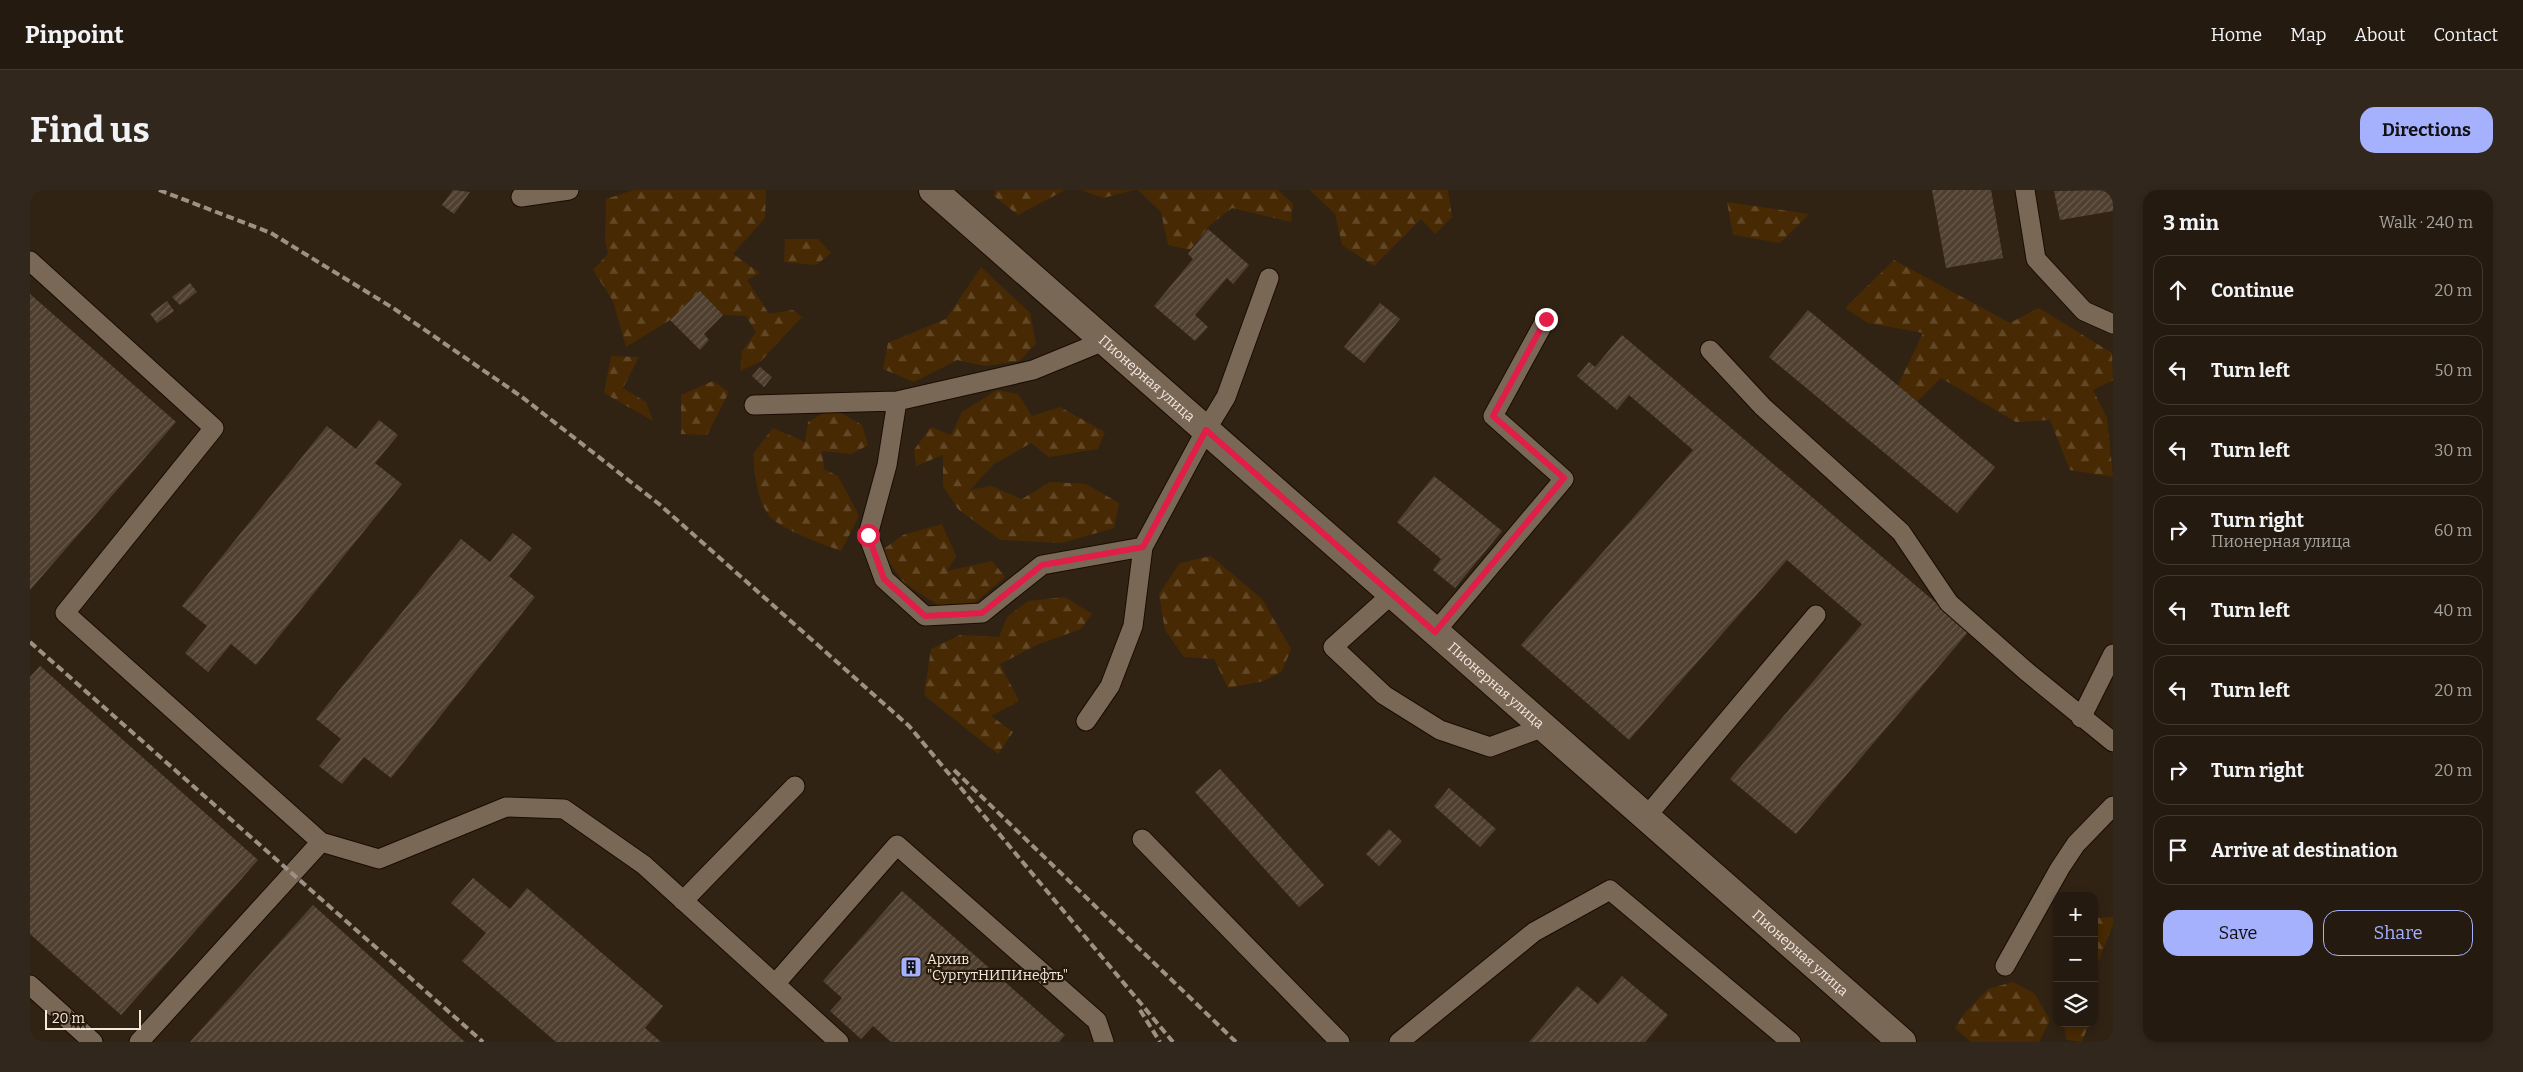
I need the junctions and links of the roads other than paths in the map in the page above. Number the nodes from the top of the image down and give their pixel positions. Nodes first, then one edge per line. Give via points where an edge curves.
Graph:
1 (569, 190) edge
2 (933, 190) edge
3 (2025, 190) edge
4 (521, 197) dead end
5 (30, 262) edge
6 (1269, 278) dead end
7 (1546, 319) dead end
8 (2113, 324) edge
9 (1104, 341) junction
10 (1710, 350) dead end
11 (897, 401) junction
12 (754, 405) dead end
13 (1206, 430) junction
14 (1143, 547) junction
15 (1392, 594) junction
16 (1816, 615) dead end
17 (1435, 632) junction
18 (2113, 654) edge
19 (2081, 718) junction
20 (1086, 721) dead end
21 (1544, 728) junction
22 (2113, 742) edge
23 (795, 786) dead end
24 (2113, 806) edge
25 (1646, 817) junction
26 (1142, 840) dead end
27 (321, 842) junction
28 (683, 901) junction
29 (2005, 966) dead end
30 (775, 984) junction
31 (30, 985) edge
32 (829, 1039) edge
33 (93, 1042) edge
34 (139, 1042) edge
35 (1104, 1042) edge
36 (1340, 1042) edge
37 (1399, 1042) edge
38 (1791, 1042) edge
39 (1902, 1042) edge

1 - 4 lane
2 - 9 street, Пионерная улица
3 - 8 lane via 2036,259 2084,311
5 - 27 lane via 214,428 65,613
6 - 13 lane via 1226,397
7 - 17 lane via 1493,416 1564,478
9 - 11 lane via 1033,370
9 - 13 street, Пионерная улица
10 - 19 lane via 1763,407 1901,532 1949,603
11 - 12 lane
11 - 14 lane via 887,465 868,535 884,579 925,616 982,613 1042,565
13 - 14 lane
13 - 15 street, Пионерная улица
14 - 20 lane via 1133,626 1110,686
15 - 17 street, Пионерная улица
15 - 21 lane via 1333,647 1384,694 1440,730 1490,747
16 - 25 lane
17 - 21 street, Пионерная улица
18 - 19 lane
19 - 22 lane
21 - 25 street, Пионерная улица
23 - 28 lane
24 - 29 lane via 2076,844
25 - 39 street, Пионерная улица
26 - 36 lane
27 - 28 lane via 379,859 506,807 564,809 644,865
27 - 34 lane
28 - 30 lane
30 - 32 lane
30 - 35 lane via 897,844 1097,1021
31 - 33 lane
37 - 38 lane via 1534,932 1610,890

